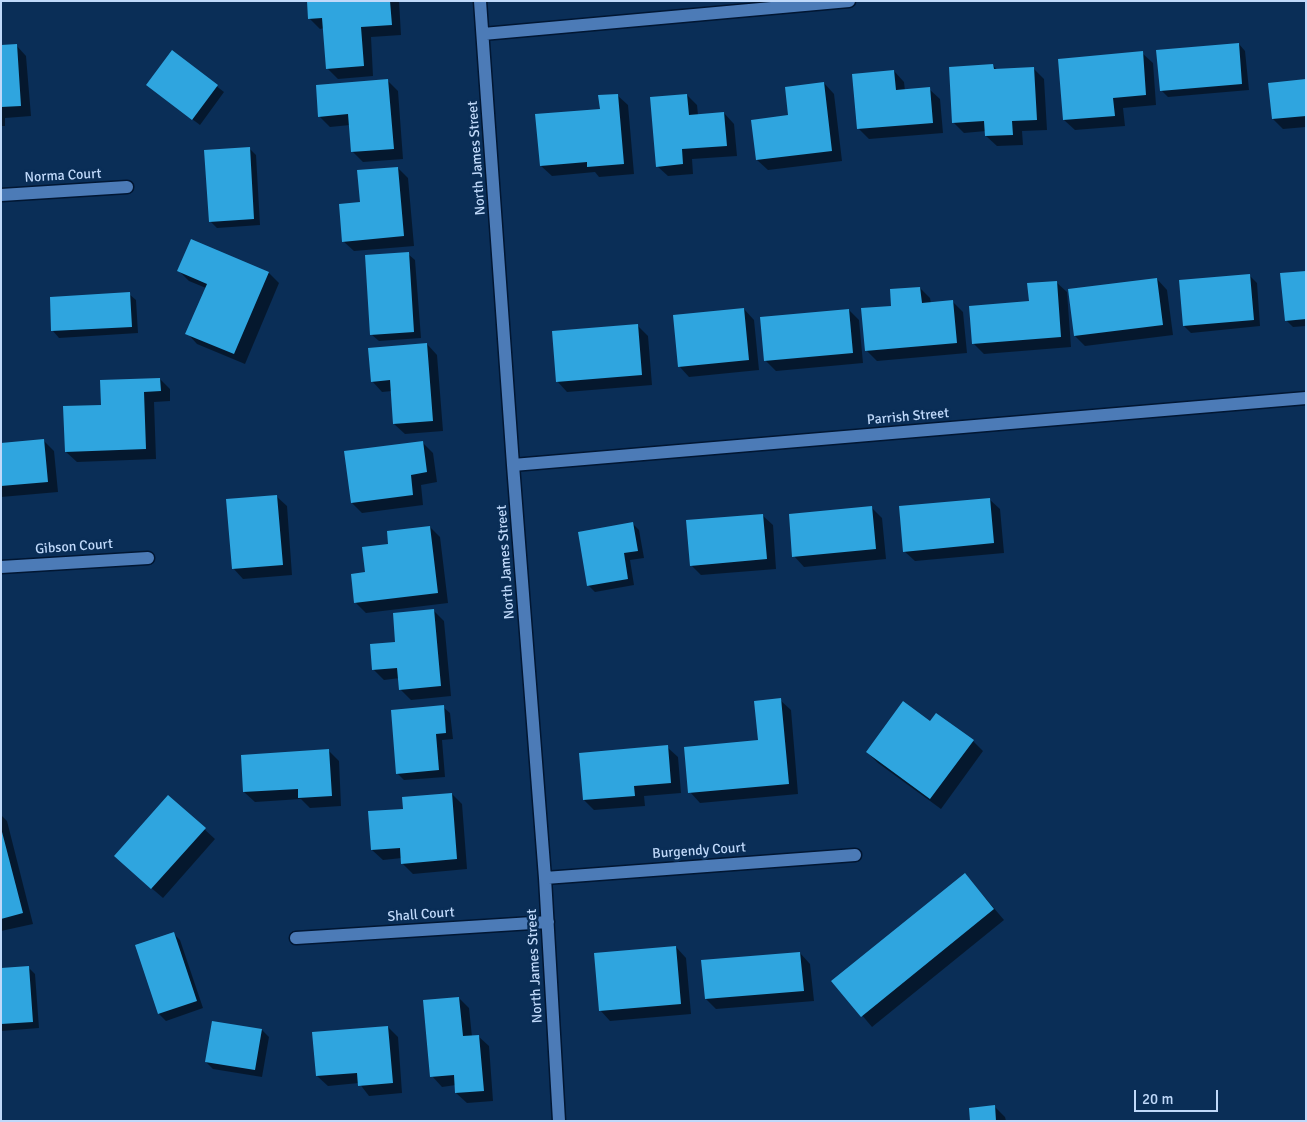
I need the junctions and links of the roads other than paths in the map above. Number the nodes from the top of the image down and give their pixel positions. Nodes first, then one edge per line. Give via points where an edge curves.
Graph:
1 (480, 1) edge
2 (849, 1) edge
3 (483, 34) junction
4 (127, 187) dead end
5 (1, 195) edge
6 (1306, 398) edge
7 (513, 465) junction
8 (148, 558) dead end
9 (1, 567) edge
10 (855, 855) dead end
11 (545, 878) junction
12 (548, 922) junction
13 (296, 938) dead end
14 (559, 1121) edge

1 - 3 street, North James Street
2 - 3 street
3 - 7 street, North James Street
4 - 5 street, Norma Court
6 - 7 street, Parrish Street
7 - 11 street, North James Street
8 - 9 street, Gibson Court
10 - 11 street, Burgendy Court
11 - 12 street, North James Street
12 - 13 street, Shall Court
12 - 14 street, North James Street

